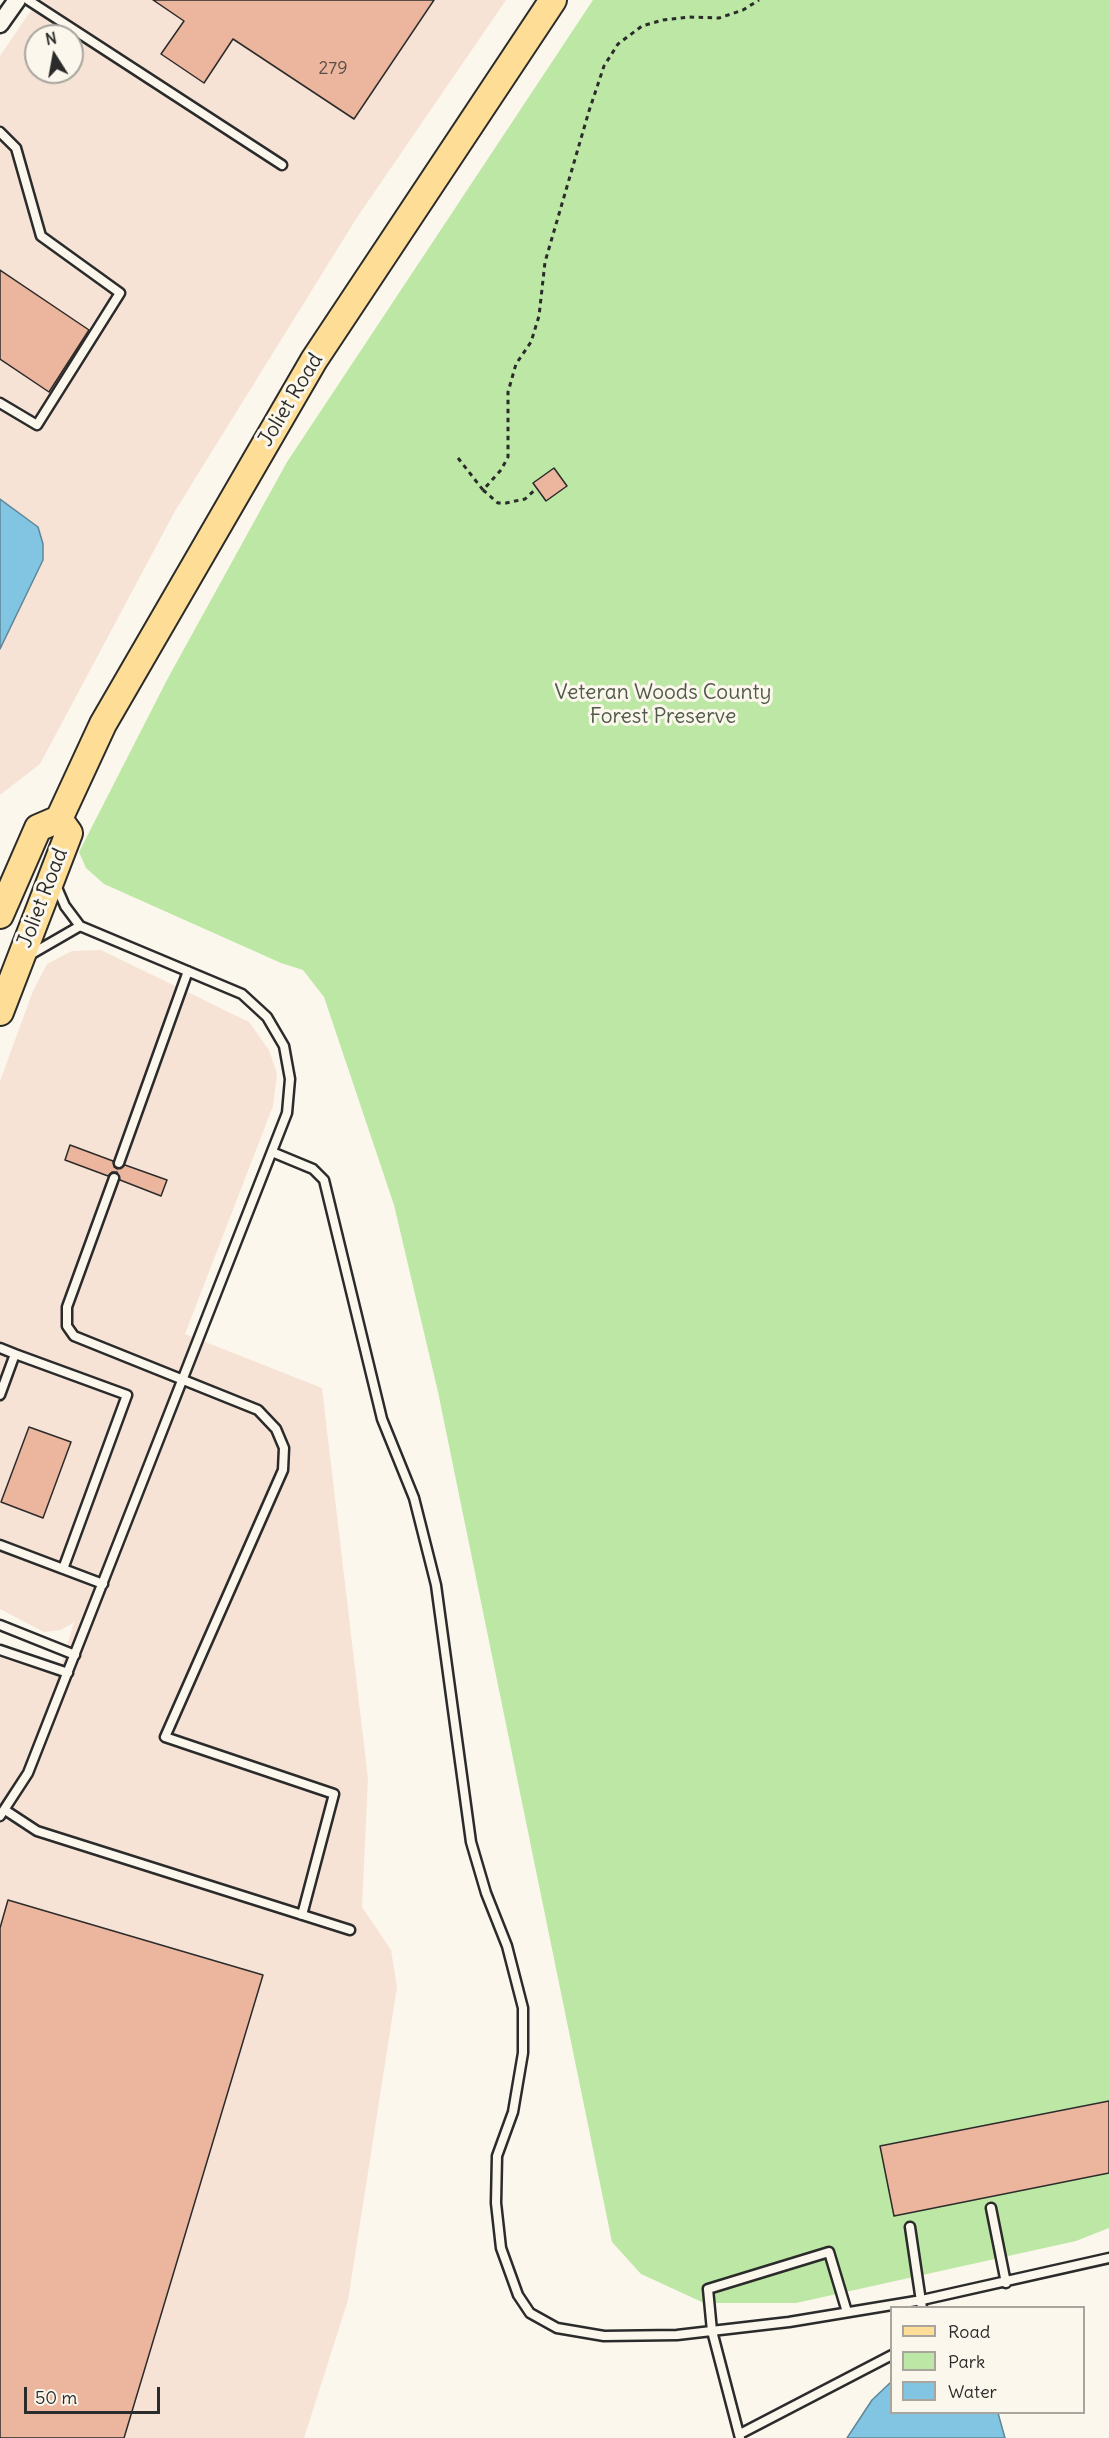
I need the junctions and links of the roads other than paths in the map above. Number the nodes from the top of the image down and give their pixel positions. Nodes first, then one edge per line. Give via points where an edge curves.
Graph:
1 (17, 0) edge
2 (28, 0) edge
3 (553, 0) edge
4 (0, 24) edge
5 (0, 132) edge
6 (282, 165) dead end
7 (0, 403) edge
8 (59, 819) junction
9 (52, 877) junction
10 (0, 915) edge
11 (80, 926) junction
12 (19, 962) junction
13 (188, 971) junction
14 (0, 1012) edge
15 (272, 1152) junction
16 (119, 1163) dead end
17 (114, 1178) dead end
18 (0, 1346) edge
19 (15, 1353) junction
20 (182, 1381) junction
21 (0, 1395) edge
22 (0, 1545) edge
23 (63, 1569) junction
24 (103, 1584) junction
25 (0, 1625) edge
26 (0, 1650) edge
27 (75, 1655) junction
28 (68, 1673) junction
29 (2, 1813) edge
30 (302, 1915) junction
31 (350, 1930) dead end
32 (991, 2208) dead end
33 (910, 2227) dead end
34 (1109, 2258) edge
35 (1006, 2283) junction
36 (922, 2304) edge
37 (903, 2306) edge
38 (890, 2307) edge
39 (847, 2312) junction
40 (712, 2331) junction
41 (890, 2356) edge
42 (740, 2436) edge

1 - 4 street
2 - 6 lane
3 - 8 main road, Joliet Road via 314,360 103,724
5 - 7 lane via 16,148 41,236 120,293 37,425
8 - 9 main road, Joliet Road via 69,833
8 - 10 main road, Joliet Road via 38,828
9 - 11 lane via 65,906
9 - 12 main road, Joliet Road
11 - 12 lane
11 - 13 lane
12 - 14 main road, Joliet Road
13 - 15 lane via 242,994 267,1017 284,1046 290,1080 287,1113
13 - 16 lane
15 - 20 lane
15 - 40 lane via 313,1169 324,1180 382,1419 414,1498 436,1585 471,1842 507,1946 522,2008 523,2053 513,2112 497,2156 496,2203 501,2248 518,2295 530,2313 557,2328 604,2336
17 - 20 lane via 67,1307 67,1326 74,1336
18 - 19 lane
19 - 21 lane
19 - 23 lane via 127,1395
20 - 24 lane
20 - 30 lane via 258,1410 276,1429 284,1449 283,1470 165,1737 334,1794
22 - 23 lane
23 - 24 lane
24 - 27 lane
25 - 27 lane
26 - 28 lane
27 - 28 lane
28 - 29 lane via 28,1773
29 - 30 lane via 37,1831
30 - 31 lane
32 - 35 lane
33 - 36 lane
34 - 35 lane
35 - 36 lane
36 - 37 lane
38 - 39 lane
39 - 40 lane
39 - 40 lane via 829,2252 708,2289
40 - 42 lane
41 - 42 lane

